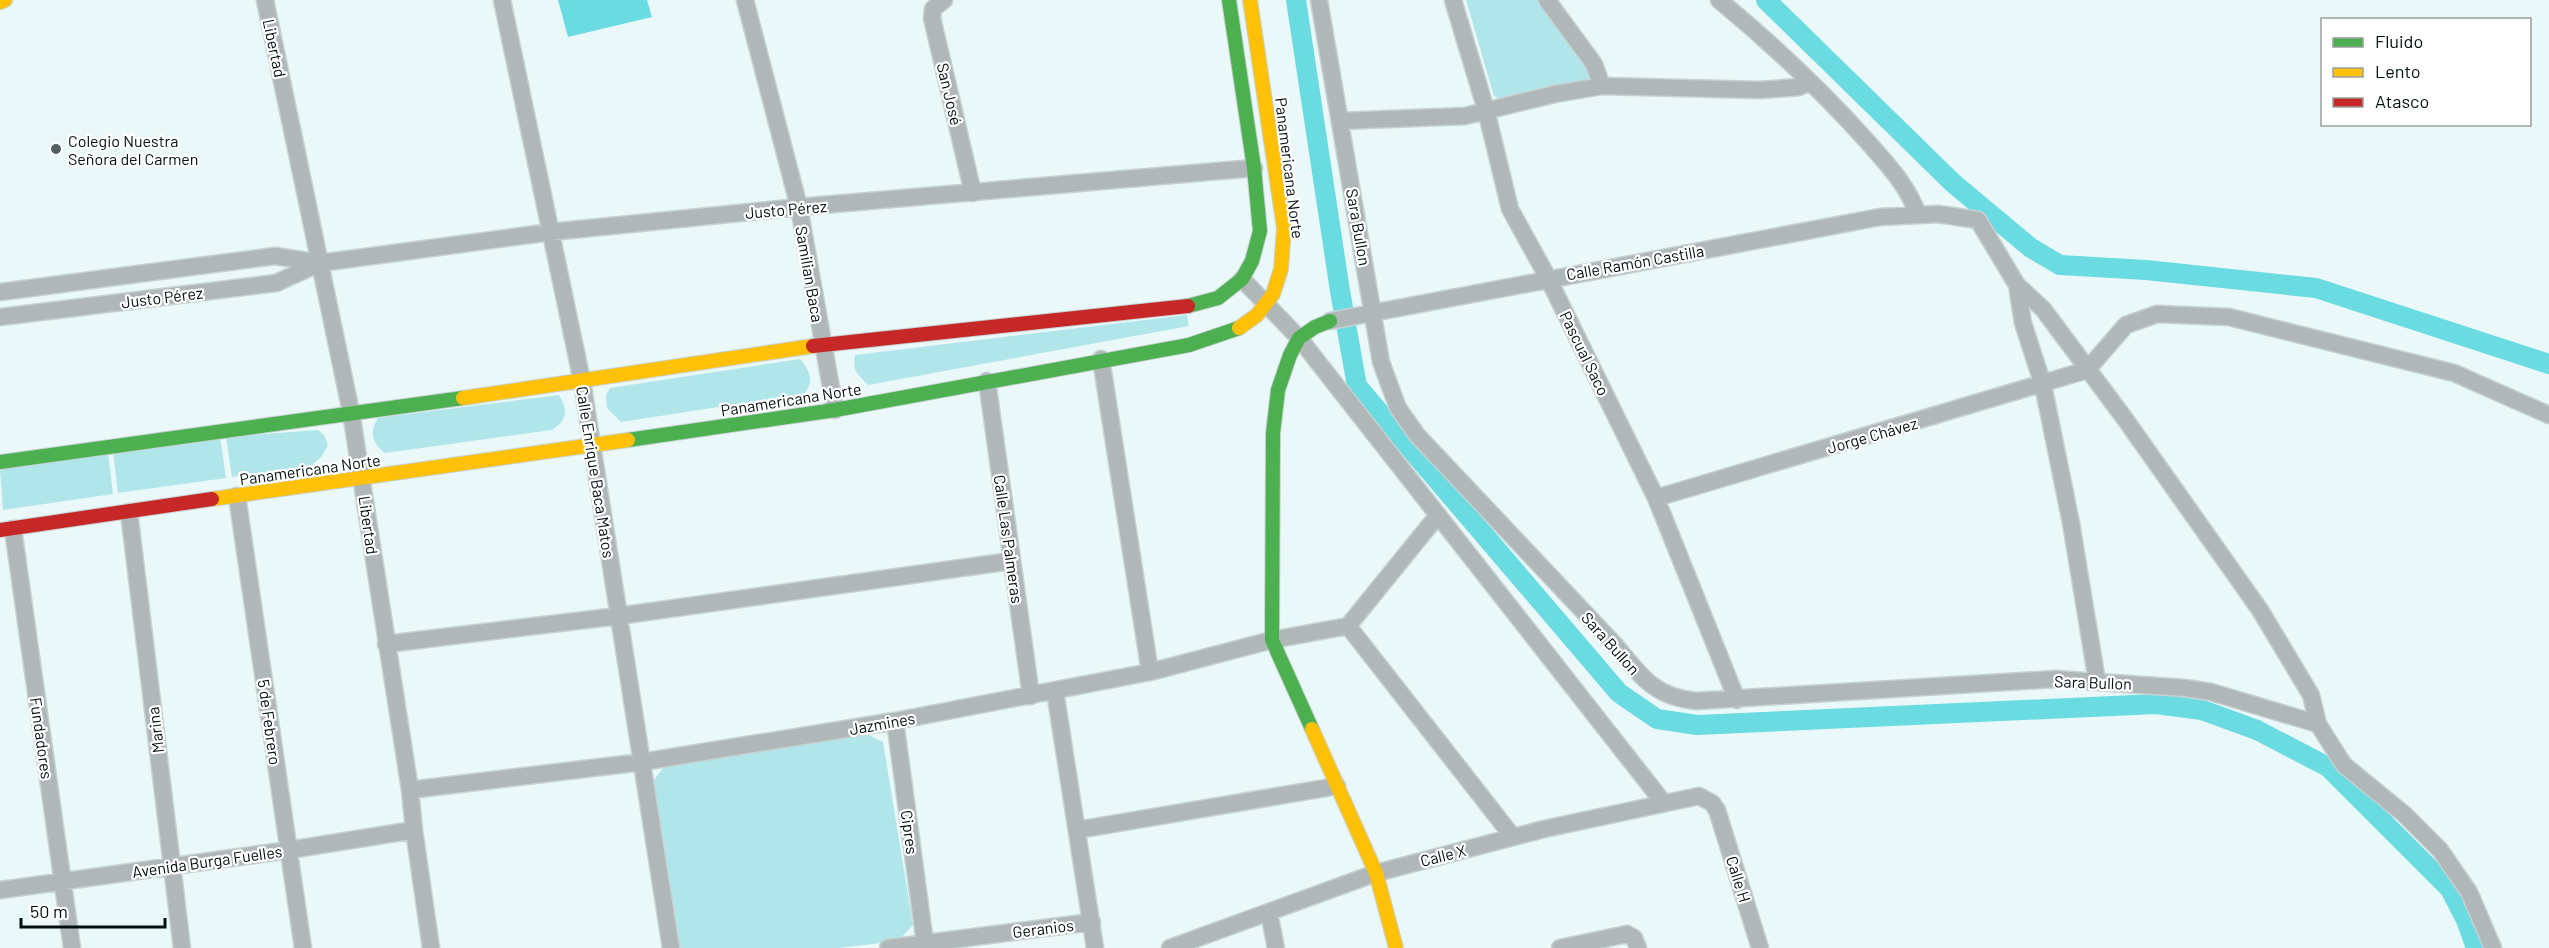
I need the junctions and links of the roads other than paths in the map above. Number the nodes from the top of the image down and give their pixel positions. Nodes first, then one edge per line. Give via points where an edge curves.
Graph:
1 (6, 0) edge
2 (265, 0) edge
3 (502, 0) edge
4 (745, 0) edge
5 (944, 0) edge
6 (1229, 0) edge
7 (1250, 0) edge
8 (1319, 0) edge
9 (1453, 0) edge
10 (1547, 0) edge
11 (1719, 0) edge
12 (0, 2) edge
13 (1809, 82) junction
14 (1602, 86) junction
15 (1486, 110) junction
16 (1340, 121) junction
17 (1254, 168) junction
18 (973, 193) junction
19 (799, 207) junction
20 (1918, 215) junction
21 (551, 232) junction
22 (320, 263) junction
23 (1548, 278) junction
24 (1242, 279) junction
25 (2017, 285) junction
26 (0, 292) edge
27 (1266, 305) junction
28 (1367, 313) junction
29 (0, 317) edge
30 (1330, 321) joint
31 (1299, 338) junction
32 (822, 345) junction
33 (1101, 359) junction
34 (2087, 370) junction
35 (582, 381) junction
36 (987, 381) junction
37 (2043, 385) junction
38 (835, 410) junction
39 (351, 412) junction
40 (2549, 415) edge
41 (593, 445) junction
42 (0, 462) edge
43 (362, 478) junction
44 (237, 496) junction
45 (1656, 498) junction
46 (129, 512) junction
47 (1438, 515) junction
48 (7, 530) edge
49 (1011, 561) junction
50 (618, 616) junction
51 (1348, 626) junction
52 (1272, 640) junction
53 (386, 644) junction
54 (1150, 672) junction
55 (2097, 681) junction
56 (1055, 691) junction
57 (1032, 696) junction
58 (1737, 700) junction
59 (895, 721) junction
60 (2318, 724) junction
61 (642, 762) junction
62 (1337, 786) junction
63 (410, 790) junction
64 (1663, 802) junction
65 (1717, 810) joint
66 (414, 830) junction
67 (1077, 830) junction
68 (1513, 837) junction
69 (289, 850) junction
70 (172, 866) junction
71 (1376, 873) junction
72 (62, 881) junction
73 (0, 890) edge
74 (1269, 913) junction
75 (1092, 922) junction
76 (925, 943) junction
77 (1636, 943) edge
78 (72, 948) edge
79 (182, 948) edge
80 (303, 948) edge
81 (431, 948) edge
82 (671, 948) edge
83 (888, 948) edge
84 (1095, 948) edge
85 (1170, 948) edge
86 (1276, 948) edge
87 (1396, 948) edge
88 (1560, 948) edge
89 (1760, 948) edge
90 (2493, 948) edge

1 - 12 main road
2 - 22 street, Libertad
3 - 21 street, Calle Enrique Baca Matos
4 - 19 street, Samilian Baca
5 - 18 street, San José via 933,9 932,18
6 - 17 main road
7 - 27 main road, Panamericana Norte via 1284,228 1280,281
8 - 16 street, Sara Bullon
9 - 15 street, Pascual Saco
10 - 14 street via 1594,64
11 - 13 street
13 - 14 street via 1799,87 1760,90
13 - 20 street via 1848,119 1903,182
14 - 15 street
15 - 16 street via 1465,116
15 - 23 street, Pascual Saco via 1510,209
16 - 28 street, Sara Bullon
17 - 18 street, Justo Pérez
17 - 24 main road via 1260,231 1252,261
18 - 19 street, Justo Pérez
19 - 21 street, Justo Pérez
19 - 32 street, Samilian Baca
20 - 23 street, Calle Ramón Castilla via 1880,217
20 - 25 street, Calle Ramón Castilla via 1978,220
21 - 22 street, Justo Pérez
21 - 35 street, Calle Enrique Baca Matos
22 - 26 street, Justo Pérez via 275,256
22 - 29 street, Justo Pérez via 276,283
22 - 39 street, Libertad
23 - 28 street, Calle Ramón Castilla
23 - 45 street, Pascual Saco
24 - 27 street
24 - 32 main road via 1218,298 1185,307
25 - 34 street via 2043,309
25 - 37 street via 2023,323
27 - 31 street
27 - 33 main road, Panamericana Norte via 1247,324 1224,334 1189,345
28 - 30 street, Calle Ramón Castilla
28 - 58 street, Sara Bullon via 1398,408 1417,435 1646,682 1684,700
30 - 31 main road, Calle Ramón Castilla
31 - 47 street
31 - 52 main road via 1283,372 1274,411
32 - 35 main road
32 - 38 street, Samilian Baca
33 - 36 main road, Panamericana Norte
33 - 54 street
34 - 37 street, Jorge Chávez
34 - 40 street via 2126,325 2157,314 2229,317 2454,373
34 - 60 street via 2260,610 2311,695
35 - 39 main road
35 - 41 street, Calle Enrique Baca Matos
36 - 38 main road, Panamericana Norte
36 - 49 street, Calle Las Palmeras
37 - 45 street, Jorge Chávez
37 - 55 street
38 - 41 main road, Panamericana Norte
39 - 42 main road
39 - 43 street, Libertad
41 - 43 main road, Panamericana Norte
41 - 50 street, Calle Enrique Baca Matos
43 - 44 main road, Panamericana Norte
43 - 53 street, Libertad
44 - 46 main road, Panamericana Norte
44 - 69 street, 5 de Febrero
45 - 58 street, Pascual Saco
46 - 48 main road, Panamericana Norte
46 - 70 street, Marina
47 - 51 street
47 - 64 street
48 - 72 street, Fundadores
49 - 50 street
49 - 57 street, Calle Las Palmeras
50 - 53 street
50 - 61 street, Calle Enrique Baca Matos
51 - 52 street, Jazmines
51 - 68 street
52 - 54 street, Jazmines
52 - 62 main road
53 - 63 street, Libertad
54 - 56 street, Jazmines
55 - 58 street, Sara Bullon via 2055,679
55 - 60 street, Sara Bullon via 2211,692
56 - 57 street, Jazmines
56 - 67 street
57 - 59 street, Jazmines
59 - 61 street, Jazmines
59 - 76 street, Cipres
60 - 90 street via 2344,765 2404,814 2440,850 2469,892
61 - 63 street, Jazmines
61 - 82 street, Calle Enrique Baca Matos
62 - 67 street
62 - 71 main road
63 - 66 street, Libertad
64 - 65 street, Calle X via 1699,796 1712,802
64 - 68 street, Calle X
65 - 89 street, Calle H
66 - 69 street, Avenida Burga Fuelles
66 - 81 street, Libertad
67 - 75 street
68 - 71 street, Calle X
69 - 70 street, Avenida Burga Fuelles
69 - 80 street, 5 de Febrero
70 - 72 street, Avenida Burga Fuelles
70 - 79 street, Marina
71 - 74 street, Calle X
71 - 87 main road
72 - 73 street, Avenida Burga Fuelles
72 - 78 street, Fundadores
74 - 85 street, Calle X
74 - 86 street
75 - 76 street, Geranios
75 - 84 street
76 - 83 street, Geranios
77 - 88 street via 1627,934

